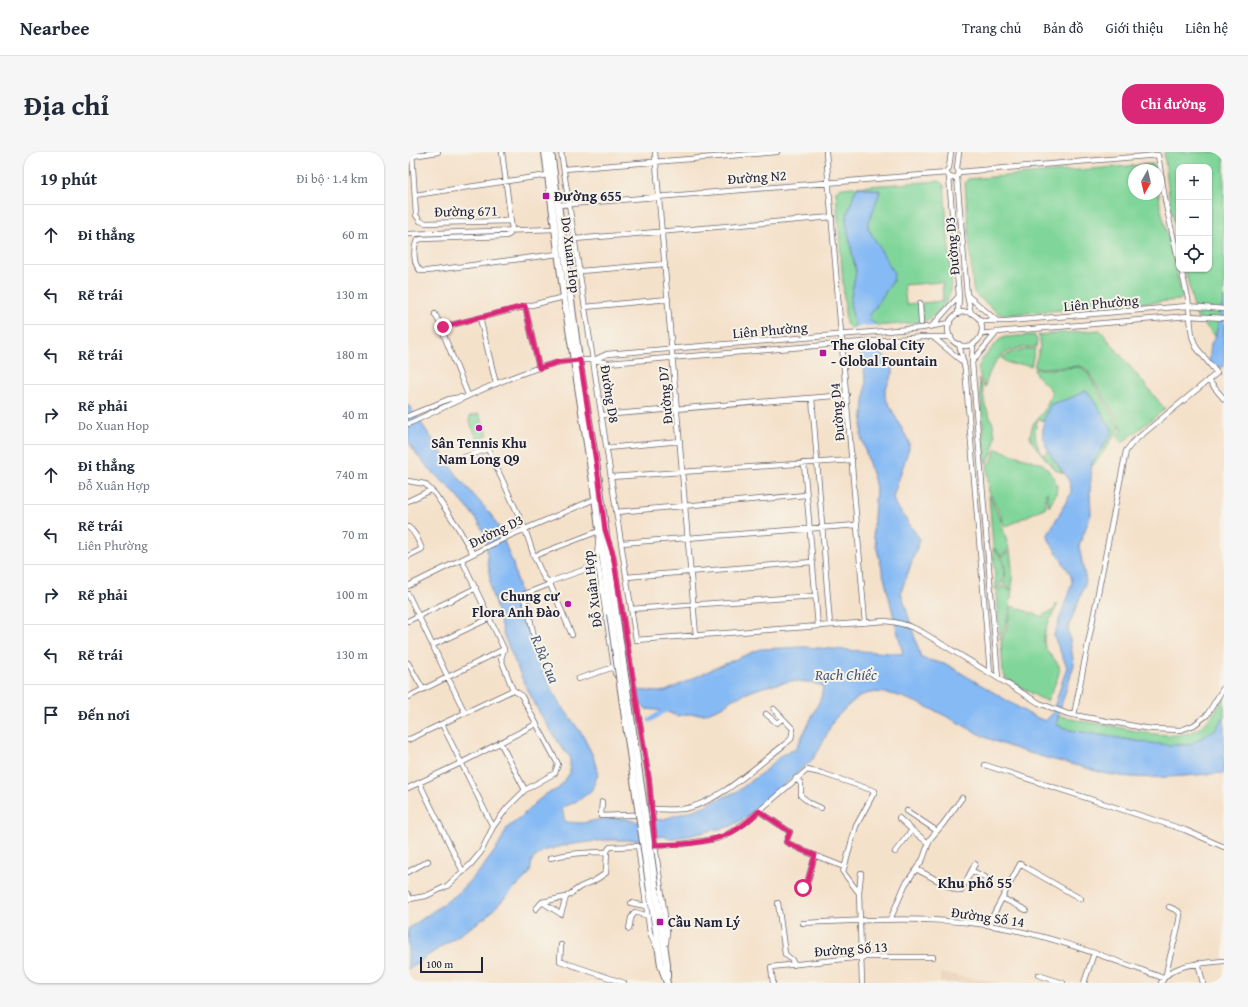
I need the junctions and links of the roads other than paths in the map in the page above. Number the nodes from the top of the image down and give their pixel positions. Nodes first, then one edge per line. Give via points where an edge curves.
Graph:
1 (438, 152) edge
2 (502, 152) edge
3 (545, 152) edge
4 (551, 152) edge
5 (561, 152) edge
6 (655, 152) edge
7 (777, 152) edge
8 (826, 152) edge
9 (951, 152) edge
10 (958, 152) edge
11 (412, 154) edge
12 (656, 162) junction
13 (949, 168) junction
14 (564, 169) junction
15 (958, 172) junction
16 (548, 175) junction
17 (948, 175) junction
18 (505, 181) junction
19 (829, 183) junction
20 (415, 195) junction
21 (659, 196) junction
22 (569, 204) junction
23 (558, 205) junction
24 (832, 217) junction
25 (953, 220) junction
26 (961, 220) junction
27 (511, 221) junction
28 (558, 229) junction
29 (512, 230) junction
30 (662, 232) junction
31 (410, 234) edge
32 (575, 239) junction
33 (1176, 249) edge
34 (558, 254) junction
35 (665, 264) junction
36 (580, 271) junction
37 (1182, 272) edge
38 (967, 295) junction
39 (959, 296) junction
40 (564, 297) junction
41 (668, 300) junction
42 (920, 303) dead end
43 (525, 306) junction
44 (1188, 306) junction
45 (585, 307) junction
46 (1224, 309) edge
47 (1147, 310) junction
48 (435, 314) dead end
49 (958, 314) junction
50 (971, 314) junction
51 (1189, 316) junction
52 (480, 318) junction
53 (1224, 318) edge
54 (1148, 319) junction
55 (980, 321) junction
56 (997, 322) junction
57 (922, 323) dead end
58 (950, 323) junction
59 (443, 327) junction
60 (932, 327) junction
61 (998, 332) junction
62 (981, 334) junction
63 (842, 335) junction
64 (933, 337) junction
65 (950, 337) junction
66 (843, 344) junction
67 (959, 344) junction
68 (973, 344) junction
69 (672, 349) junction
70 (673, 358) junction
71 (577, 360) junction
72 (594, 360) junction
73 (972, 362) junction
74 (964, 363) junction
75 (539, 368) junction
76 (1208, 380) junction
77 (496, 384) junction
78 (967, 391) junction
79 (975, 391) junction
80 (468, 395) junction
81 (847, 395) junction
82 (812, 398) junction
83 (1224, 399) edge
84 (677, 408) junction
85 (602, 414) junction
86 (408, 416) edge
87 (408, 424) edge
88 (680, 441) junction
89 (607, 448) junction
90 (456, 460) dead end
91 (852, 460) junction
92 (817, 463) junction
93 (804, 464) junction
94 (683, 472) junction
95 (611, 477) junction
96 (408, 480) edge
97 (431, 490) junction
98 (983, 490) junction
99 (975, 491) junction
100 (806, 495) junction
101 (598, 498) junction
102 (408, 501) edge
103 (685, 506) junction
104 (616, 512) junction
105 (857, 525) junction
106 (408, 527) edge
107 (809, 528) junction
108 (822, 528) junction
109 (525, 529) junction
110 (602, 531) junction
111 (688, 538) junction
112 (621, 543) junction
113 (475, 553) junction
114 (408, 556) edge
115 (534, 556) junction
116 (462, 560) junction
117 (812, 562) junction
118 (598, 565) junction
119 (691, 572) junction
120 (626, 577) junction
121 (550, 582) junction
122 (408, 586) edge
123 (476, 588) junction
124 (983, 592) junction
125 (991, 592) junction
126 (408, 594) edge
127 (815, 596) junction
128 (694, 605) junction
129 (631, 609) junction
130 (419, 616) junction
131 (490, 618) junction
132 (408, 621) edge
133 (865, 623) junction
134 (830, 625) junction
135 (818, 626) junction
136 (572, 635) dead end
137 (696, 636) junction
138 (535, 642) dead end
139 (433, 645) junction
140 (504, 649) junction
141 (408, 663) edge
142 (614, 667) junction
143 (990, 674) junction
144 (632, 675) junction
145 (448, 677) junction
146 (998, 678) junction
147 (578, 679) dead end
148 (1224, 687) edge
149 (423, 689) junction
150 (513, 690) junction
151 (408, 696) edge
152 (774, 709) dead end
153 (465, 713) junction
154 (766, 714) dead end
155 (1074, 715) junction
156 (782, 719) junction
157 (442, 724) junction
158 (536, 724) junction
159 (408, 740) edge
160 (500, 742) junction
161 (461, 763) junction
162 (985, 765) dead end
163 (796, 778) junction
164 (419, 782) junction
165 (408, 788) edge
166 (525, 790) junction
167 (962, 798) dead end
168 (602, 802) dead end
169 (821, 808) dead end
170 (759, 811) junction
171 (907, 811) dead end
172 (652, 812) junction
173 (899, 818) dead end
174 (494, 826) junction
175 (912, 830) junction
176 (937, 831) junction
177 (928, 843) junction
178 (655, 845) junction
179 (638, 846) junction
180 (1224, 847) edge
181 (607, 852) junction
182 (896, 852) dead end
183 (815, 855) junction
184 (550, 858) dead end
185 (428, 861) dead end
186 (975, 864) dead end
187 (844, 867) junction
188 (916, 869) junction
189 (972, 871) junction
190 (408, 872) edge
191 (463, 872) junction
192 (861, 872) dead end
193 (985, 877) dead end
194 (798, 885) dead end
195 (859, 893) junction
196 (409, 897) edge
197 (566, 897) junction
198 (1002, 898) junction
199 (1082, 899) dead end
200 (542, 902) junction
201 (631, 903) dead end
202 (778, 903) dead end
203 (646, 906) junction
204 (1169, 907) dead end
205 (536, 909) dead end
206 (1026, 910) dead end
207 (648, 916) junction
208 (890, 920) junction
209 (860, 921) junction
210 (802, 923) dead end
211 (988, 925) junction
212 (629, 929) dead end
213 (561, 945) dead end
214 (662, 951) junction
215 (1094, 953) junction
216 (933, 957) dead end
217 (862, 958) junction
218 (1224, 961) edge
219 (1198, 963) junction
220 (794, 965) junction
221 (1038, 975) dead end
222 (1165, 976) junction
223 (613, 981) edge
224 (624, 983) edge
225 (773, 983) edge
226 (862, 983) edge
227 (1063, 983) edge
228 (1084, 983) edge
229 (1161, 983) edge
230 (1203, 983) edge

1 - 11 street
2 - 18 street
3 - 16 main road, Do Xuan Hop
4 - 23 main road, Do Xuan Hop
5 - 14 street, Đường D8
6 - 12 street, Đường D7
7 - 12 street
8 - 19 street, Đường D4
9 - 13 street
10 - 15 street, Đường D3
11 - 20 street, Đường 671
12 - 14 street
12 - 21 street, Đường D7
13 - 15 street via 953,166
13 - 17 street
14 - 22 street, Đường D8
15 - 17 street, Đường N2 via 954,178
15 - 26 street, Đường D3
15 - 33 street via 1158,155
16 - 18 street
16 - 28 main road, Do Xuan Hop
17 - 19 street, Đường N2
17 - 25 street, Đường D3
18 - 20 street
18 - 27 street
19 - 21 street, Đường N2
19 - 24 street, Đường D4
20 - 27 street, Đường 671 via 416,215 420,221 426,223
21 - 22 street, Đường N2
21 - 30 street, Đường D7
22 - 23 street, Đường N2
22 - 32 street, Đường D8
23 - 28 main road, Do Xuan Hop
24 - 30 street
24 - 63 street, Đường D4
25 - 26 street
25 - 39 street, Đường D3
26 - 38 street, Đường D3
27 - 29 street
28 - 29 street
28 - 34 main road, Do Xuan Hop
28 - 71 main road, Do Xuan Hop
29 - 31 street
29 - 34 street via 506,236 417,240 417,268 421,271
30 - 32 street
30 - 35 street, Đường D7
32 - 36 street, Đường D8
34 - 40 main road, Do Xuan Hop
35 - 36 street
35 - 41 street, Đường D7
36 - 45 street, Đường D8
37 - 44 street
38 - 50 street, Đường D3
38 - 56 street
39 - 49 street, Đường D3
39 - 60 street
40 - 43 street
40 - 71 main road, Do Xuan Hop
41 - 45 street
41 - 69 street, Đường D7
42 - 57 street
43 - 52 street
43 - 75 street
44 - 46 street, Liên Phường
44 - 47 street, Liên Phường
44 - 51 street
45 - 72 street, Đường D8
47 - 54 street
47 - 56 street, Liên Phường
48 - 59 street
49 - 50 street
49 - 58 street
50 - 55 street
51 - 53 street, Liên Phường
51 - 54 street, Liên Phường
51 - 76 street via 1194,343 1217,373
52 - 59 street
52 - 77 street
54 - 61 street, Liên Phường
55 - 56 street, Liên Phường
55 - 62 street
58 - 60 street, Liên Phường
58 - 65 street
59 - 80 street via 443,334
60 - 63 street, Liên Phường
61 - 62 street, Liên Phường
61 - 73 street
62 - 68 street
63 - 66 street, Đường D4
63 - 69 street, Liên Phường
64 - 65 street, Liên Phường
64 - 66 street, Liên Phường
64 - 74 street
65 - 67 street
66 - 70 street, Liên Phường
66 - 81 street, Đường D4
67 - 68 street
67 - 74 street
68 - 73 street
69 - 70 street, Đường D7
69 - 72 street, Liên Phường via 607,354
70 - 72 street, Liên Phường via 608,363
70 - 84 street, Đường D7
71 - 72 street, Liên Phường
71 - 75 street, Liên Phường
71 - 101 main road, Đỗ Xuân Hợp
72 - 85 street, Đường D8
73 - 79 street
74 - 78 street
75 - 77 street, Liên Phường
76 - 83 street
76 - 155 street via 1133,442 1126,451
77 - 80 street, Liên Phường
78 - 79 street
78 - 99 street
79 - 98 street
80 - 86 street, Liên Phường via 449,399
80 - 87 street, Liên Phường
81 - 82 street
81 - 91 street, Đường D4
82 - 84 street
82 - 92 street
84 - 85 street
84 - 88 street, Đường D7
85 - 89 street, Đường D8
88 - 89 street
88 - 94 street, Đường D7
89 - 95 street, Đường D8
90 - 109 street via 488,449
91 - 92 street
91 - 105 street, Đường D4
92 - 93 street
92 - 108 street
93 - 94 street
93 - 100 street
94 - 95 street
94 - 103 street, Đường D7
95 - 104 street, Đường D8
96 - 97 street via 425,484
97 - 102 street
97 - 113 street
98 - 99 street
98 - 125 street
99 - 124 street
100 - 103 street
100 - 107 street
101 - 109 street, Đường D3
101 - 110 main road, Đỗ Xuân Hợp
103 - 104 street
103 - 111 street, Đường D7
104 - 112 street, Đường D8
105 - 108 street
105 - 133 street, Đường D4
106 - 114 street via 415,534 422,549
107 - 108 street
107 - 111 street
107 - 117 street
108 - 134 street
109 - 113 street, Đường D3
109 - 115 street
110 - 115 street
110 - 118 street, Đỗ Xuân Hợp
110 - 144 street, Đỗ Xuân Hợp via 613,555
110 - 214 main road, Đỗ Xuân Hợp, bridge
111 - 112 street
111 - 119 street, Đường D7
112 - 120 street, Đường D8
113 - 116 street, Đường D3
115 - 121 street via 544,578
116 - 122 street, Đường D3
116 - 123 street
117 - 119 street
117 - 127 street
118 - 121 street
118 - 142 street, Đỗ Xuân Hợp
119 - 120 street
119 - 128 street, Đường D7
120 - 129 street, Đường D8
121 - 136 street
121 - 138 street via 526,594 524,599
123 - 130 street
123 - 131 street
124 - 125 street
124 - 143 street
125 - 146 street
126 - 130 street
127 - 128 street
127 - 135 street
128 - 129 street
128 - 137 street, Đường D7
129 - 137 street, Đường D8 via 636,640
130 - 132 street
130 - 139 street
131 - 139 street
131 - 140 street
133 - 134 street
133 - 143 street via 894,622 914,628
134 - 135 street
135 - 137 street
139 - 145 street
140 - 145 street
140 - 150 street via 501,659
141 - 149 street
142 - 144 street via 619,677
142 - 147 street
143 - 146 street
144 - 172 street, Đỗ Xuân Hợp
145 - 149 street
145 - 153 street
146 - 155 street via 1035,701
148 - 155 street via 1207,716 1181,730 1153,729
149 - 151 street
150 - 153 street
150 - 158 street via 521,695
152 - 156 street
153 - 157 street
154 - 156 street via 778,723
156 - 172 street via 793,729 789,742 723,792 701,804 683,809
157 - 159 street
157 - 161 street
158 - 160 street
158 - 166 street via 558,764 555,773
160 - 161 street
160 - 166 street
161 - 164 street
161 - 174 street
162 - 180 street via 1185,830
163 - 169 street via 801,784 801,796
163 - 170 street
163 - 187 street via 807,770 875,791 856,826
164 - 165 street
164 - 191 street
166 - 174 street
167 - 176 street
168 - 172 street via 601,816
170 - 178 street via 739,828 716,839
170 - 183 street via 790,832 786,842
171 - 176 street
172 - 178 street, Đỗ Xuân Hợp
173 - 175 street
174 - 191 street via 481,852
175 - 177 street
175 - 182 street
176 - 177 street
177 - 188 street via 923,859
178 - 179 street
178 - 214 street via 667,931
179 - 181 street via 610,847
179 - 203 street
181 - 184 street via 580,852
181 - 197 street via 606,873
183 - 187 street
183 - 194 street via 806,887
185 - 190 street
186 - 189 street
187 - 195 street via 843,872
188 - 189 street via 954,890 961,891
188 - 208 street via 905,885
189 - 193 street
191 - 196 street via 447,886 426,896
192 - 195 street
195 - 209 street
197 - 200 street
197 - 200 street via 561,914
198 - 199 street via 1020,864
198 - 206 street
198 - 211 street
200 - 205 street
201 - 203 street
202 - 220 street via 785,954
203 - 207 street
204 - 222 street via 1180,914
207 - 212 street via 635,912
207 - 214 street via 650,933
208 - 209 street, Đường Số 14
208 - 211 street, Đường Số 14
209 - 210 street, Đường Số 14
209 - 217 street
211 - 215 street, Đường Số 14 via 1043,937
213 - 223 street via 560,961
215 - 222 street, Đường Số 14
215 - 228 street
216 - 217 street, Đường Số 13
217 - 220 street, Đường Số 13
217 - 226 street
218 - 219 street
219 - 222 street via 1174,970
219 - 230 street
220 - 225 street, Đường Số 13 via 771,967
221 - 227 street
222 - 229 street
223 - 224 street

